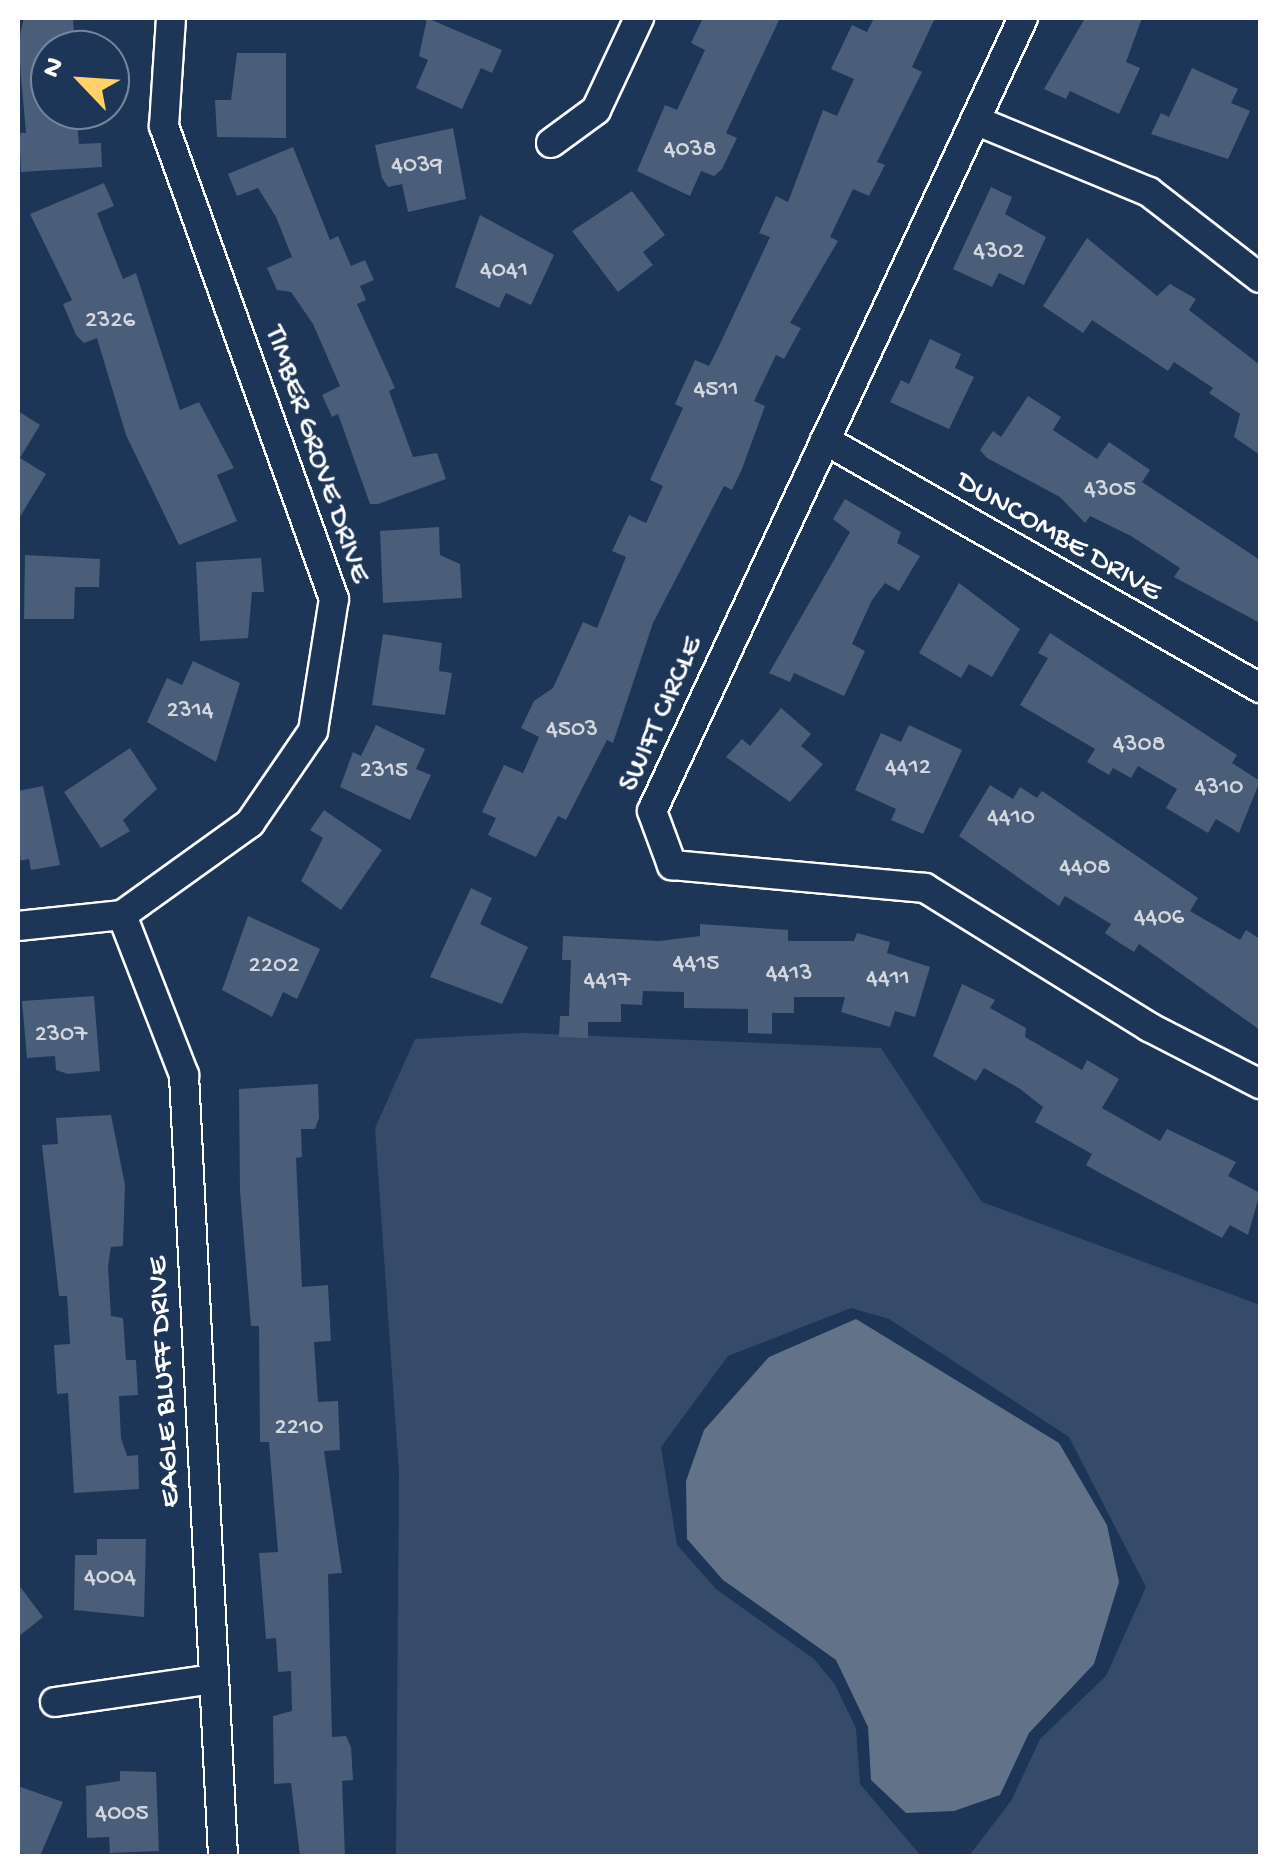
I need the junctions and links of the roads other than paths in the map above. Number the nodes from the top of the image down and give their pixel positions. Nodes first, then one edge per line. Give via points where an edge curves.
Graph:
1 (171, 18) edge
2 (639, 18) edge
3 (1024, 18) edge
4 (977, 120) junction
5 (551, 142) dead end
6 (1260, 278) edge
7 (825, 440) junction
8 (1260, 688) edge
9 (122, 915) junction
10 (18, 926) edge
11 (1260, 1084) edge
12 (212, 1680) junction
13 (55, 1702) dead end
14 (223, 1856) edge

1 - 9 street, TIMBER GROVE DRIVE via 164,126 334,599 313,731 250,823
2 - 5 street via 596,110
3 - 4 street, SWIFT CIRCLE
4 - 6 street via 1148,192
4 - 7 street, SWIFT CIRCLE
7 - 8 street, DUNCOMBE DRIVE
7 - 11 street, SWIFT CIRCLE via 652,811 672,865 925,888 1149,1027
9 - 10 street, TIMBER GROVE DRIVE
9 - 12 street, EAGLE BLUFF DRIVE via 184,1075
12 - 13 street
12 - 14 street, EAGLE BLUFF DRIVE

